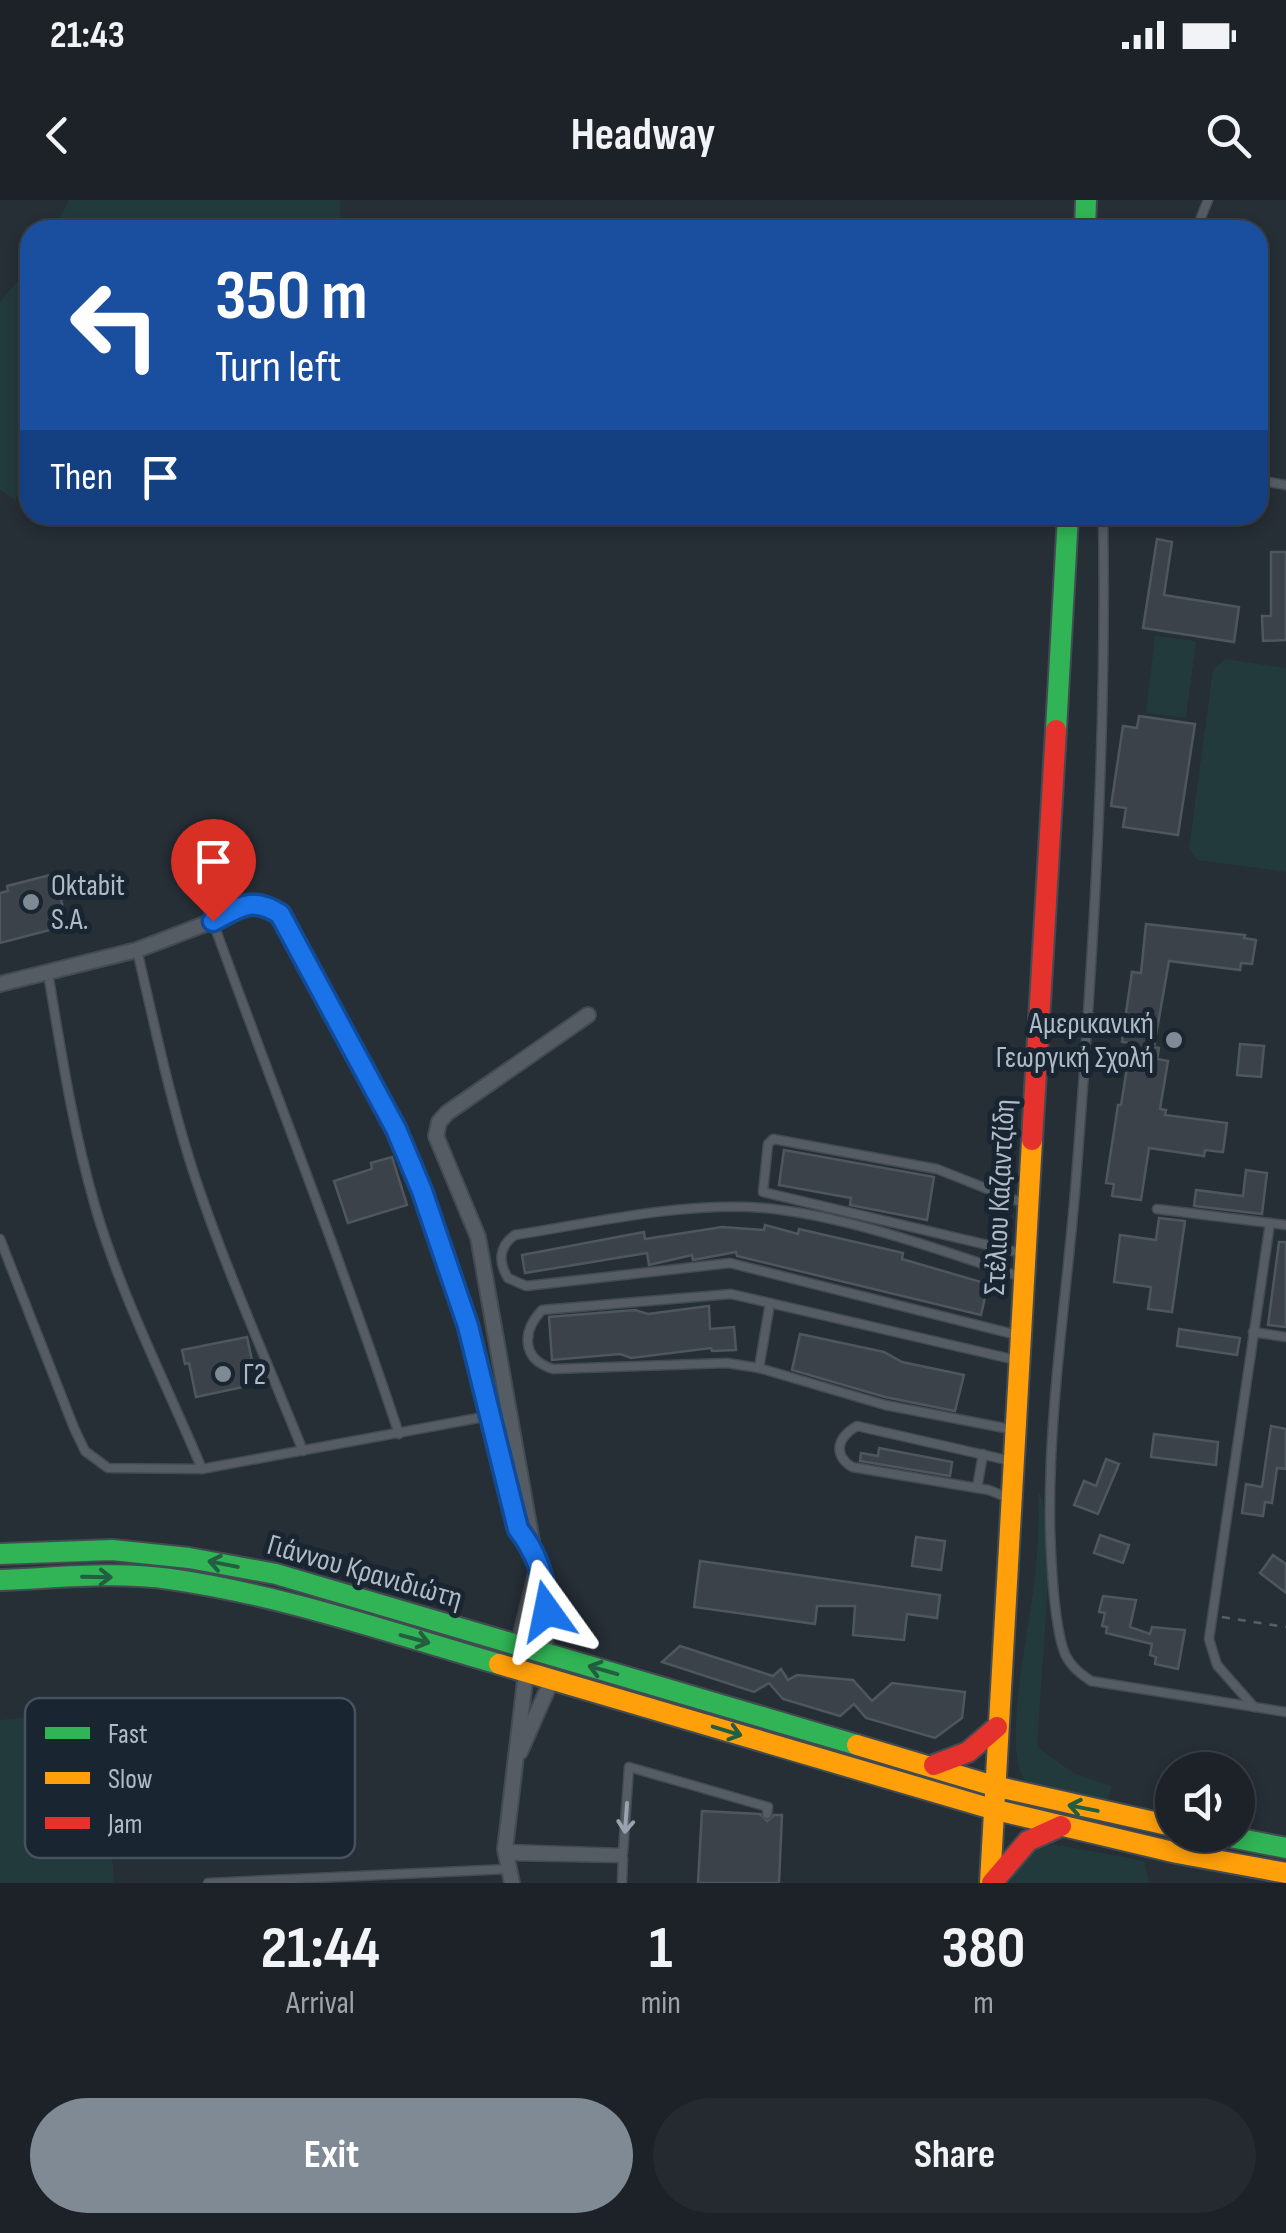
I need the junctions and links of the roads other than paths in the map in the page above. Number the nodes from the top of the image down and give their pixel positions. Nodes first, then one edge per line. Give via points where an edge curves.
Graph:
1 (1067, 525) edge
2 (1103, 525) edge
3 (213, 921) junction
4 (137, 950) junction
5 (48, 974) junction
6 (0, 984) edge
7 (588, 1015) dead end
8 (1029, 1206) junction
9 (1157, 1208) dead end
10 (1270, 1223) junction
11 (1286, 1225) edge
12 (0, 1239) edge
13 (1026, 1254) junction
14 (1024, 1278) junction
15 (770, 1303) junction
16 (1253, 1332) junction
17 (1021, 1336) junction
18 (1286, 1337) edge
19 (1020, 1361) junction
20 (759, 1368) junction
21 (489, 1416) junction
22 (1016, 1430) junction
23 (399, 1434) junction
24 (304, 1452) junction
25 (983, 1454) junction
26 (1014, 1462) junction
27 (202, 1469) junction
28 (977, 1488) junction
29 (1011, 1498) junction
30 (532, 1548) junction
31 (0, 1554) edge
32 (538, 1566) junction
33 (0, 1580) edge
34 (518, 1646) junction
35 (545, 1653) junction
36 (526, 1672) junction
37 (552, 1679) junction
38 (1254, 1707) junction
39 (1286, 1712) edge
40 (997, 1727) junction
41 (932, 1766) junction
42 (512, 1771) junction
43 (994, 1786) junction
44 (992, 1810) junction
45 (768, 1814) dead end
46 (1155, 1822) edge
47 (1060, 1826) junction
48 (1255, 1842) edge
49 (1286, 1848) edge
50 (508, 1864) edge
51 (1286, 1873) edge
52 (208, 1883) edge
53 (622, 1883) edge
54 (991, 1883) edge

1 - 8 main road, Στέλιου Καζαντζίδη
2 - 38 lane via 1104,716 1082,1099 1052,1441 1056,1596 1065,1654 1091,1681
3 - 4 street
3 - 21 street via 256,903 289,926 422,1191 468,1326
3 - 23 lane
4 - 5 street
4 - 24 lane via 194,1176
5 - 6 street
5 - 27 lane via 95,1208
7 - 30 street via 448,1113 436,1136 478,1236
8 - 13 main road, Στέλιου Καζαντζίδη
8 - 13 lane via 937,1169 772,1139 768,1144 763,1192
9 - 10 lane
10 - 11 lane
10 - 16 lane
12 - 27 lane via 86,1451 108,1468
13 - 14 main road, Στέλιου Καζαντζίδη
14 - 17 main road, Στέλιου Καζαντζίδη
14 - 17 lane via 834,1221 753,1207 515,1235 501,1258 508,1278 526,1286 730,1264
15 - 19 lane
15 - 20 lane
15 - 20 lane via 731,1294 542,1310 527,1334 530,1354 553,1368
16 - 18 lane
16 - 38 lane via 1208,1639 1217,1664
17 - 19 main road, Στέλιου Καζαντζίδη
19 - 22 main road, Στέλιου Καζαντζίδη
20 - 22 lane via 885,1405
21 - 23 lane
21 - 30 street via 518,1529
22 - 26 main road, Στέλιου Καζαντζίδη
23 - 24 lane
24 - 27 lane
25 - 26 lane
25 - 28 lane
25 - 28 lane via 856,1426 839,1445 852,1467
26 - 29 main road, Στέλιου Καζαντζίδη
28 - 29 lane
29 - 40 main road, Στέλιου Καζαντζίδη
30 - 32 street
34 -> 31 main road, Γιάννου Κρανιδιώτη via 276,1574 208,1561 112,1550
32 - 34 street
32 - 35 street via 546,1586
33 -> 36 main road, Γιάννου Κρανιδιώτη via 168,1579 285,1603
34 - 35 main road, Γιάννου Κρανιδιώτη
41 -> 35 main road, Γιάννου Κρανιδιώτη
36 - 37 main road, Γιάννου Κρανιδιώτη
36 - 42 street
37 - 42 street
37 -> 44 main road, Γιάννου Κρανιδιώτη
38 - 39 lane
40 - 41 main road via 954,1761
40 - 43 main road, Στέλιου Καζαντζίδη
41 - 43 main road, Γιάννου Κρανιδιώτη
42 - 50 street
43 - 44 main road, Στέλιου Καζαντζίδη
46 -> 43 main road, Γιάννου Κρανιδιώτη
44 - 47 main road, Γιάννου Κρανιδιώτη
44 - 54 main road, Στέλιου Καζαντζίδη
45 -> 50 lane via 768,1808 629,1767 623,1852
47 - 51 main road, Γιάννου Κρανιδιώτη
47 - 54 main road via 1028,1841
48 - 49 main road
50 - 52 lane
50 - 53 lane via 623,1858

